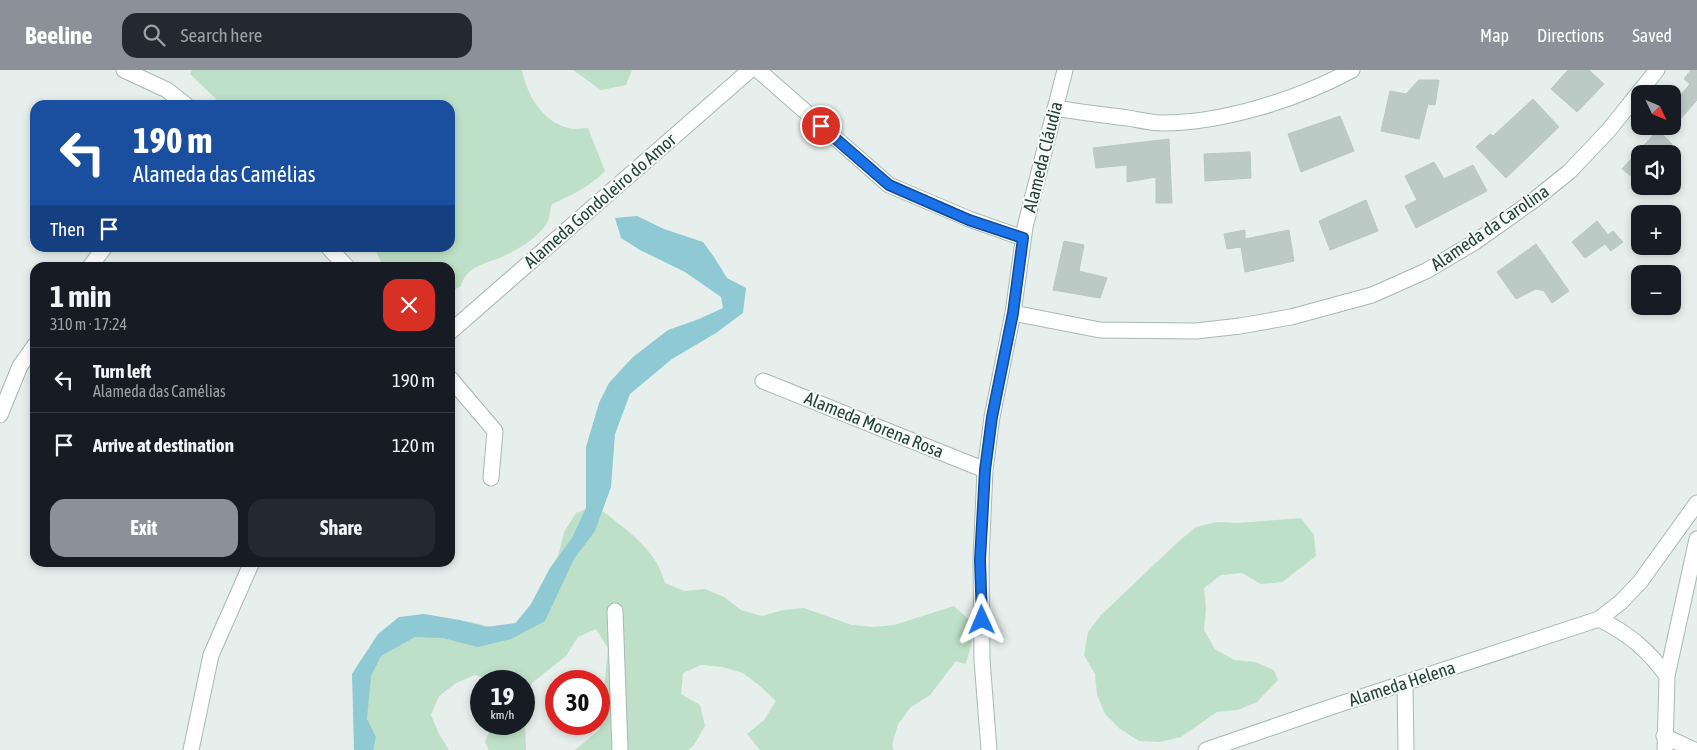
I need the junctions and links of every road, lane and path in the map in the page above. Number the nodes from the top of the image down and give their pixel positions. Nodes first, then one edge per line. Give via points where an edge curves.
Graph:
1 (124, 70) edge
2 (750, 70) edge
3 (758, 70) edge
4 (1065, 70) edge
5 (1352, 70) edge
6 (1658, 70) edge
7 (180, 100) edge
8 (1055, 108) junction
9 (1023, 238) junction
10 (333, 252) edge
11 (342, 262) edge
12 (1013, 313) junction
13 (455, 328) edge
14 (30, 352) edge
15 (762, 381) dead end
16 (455, 384) edge
17 (0, 415) edge
18 (985, 470) junction
19 (491, 478) dead end
20 (1697, 503) edge
21 (1697, 539) edge
22 (250, 567) edge
23 (615, 611) dead end
24 (1599, 619) junction
25 (1667, 676) junction
26 (1405, 684) junction
27 (1665, 743) edge
28 (191, 750) edge
29 (620, 750) edge
30 (989, 750) edge
31 (1206, 750) edge
32 (1406, 750) edge
33 (1694, 750) edge

1 - 7 street via 167,90
2 - 13 street, Alameda Gondoleiro do Amor
3 - 9 street via 889,185 969,220
4 - 8 street, Alameda Cláudia
5 - 8 street via 1291,98 1202,119 1161,123
6 - 12 street, Alameda da Carolina via 1569,172 1534,200 1475,242 1426,271 1372,295 1291,318 1196,331 1100,330
8 - 9 street, Alameda Cláudia
9 - 12 street, Alameda Cláudia
10 - 11 street
12 - 18 street, Alameda Cláudia
14 - 17 street via 20,366
15 - 18 street, Alameda Morena Rosa
16 - 19 street via 495,431
18 - 30 street, Alameda Cláudia via 980,560 982,660
20 - 24 street, Alameda Helena via 1640,582 1622,602
21 - 25 street
22 - 28 street via 211,655
23 - 29 street
24 - 25 street via 1647,650
24 - 26 street, Alameda Helena
25 - 27 street
26 - 31 street, Alameda Helena
26 - 32 street
27 - 33 street

